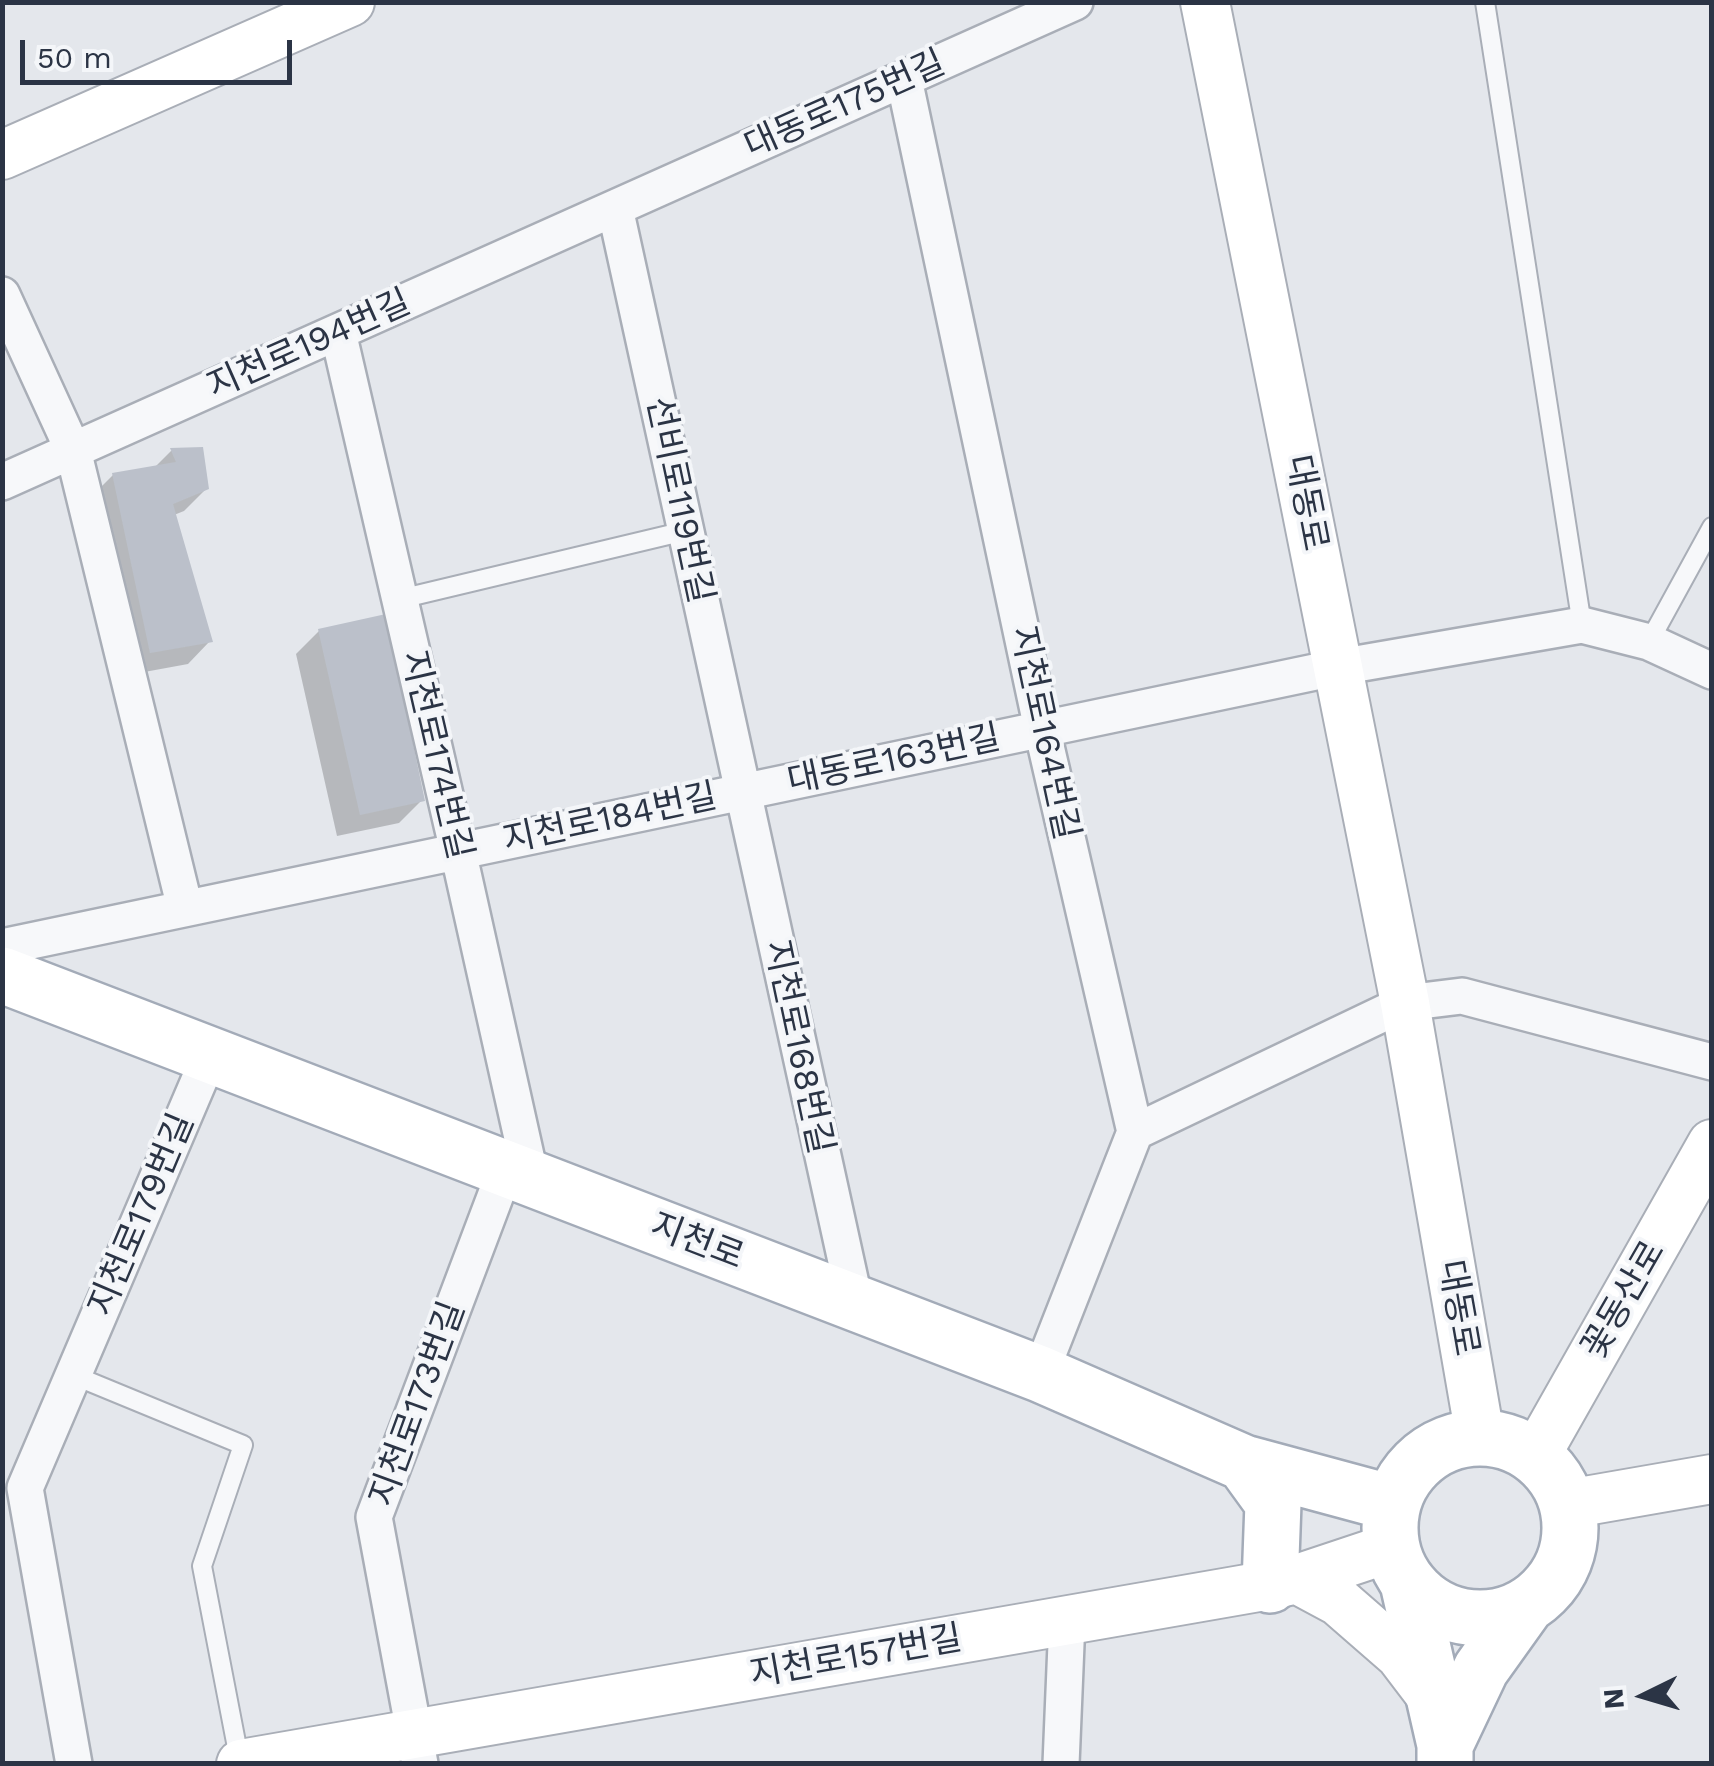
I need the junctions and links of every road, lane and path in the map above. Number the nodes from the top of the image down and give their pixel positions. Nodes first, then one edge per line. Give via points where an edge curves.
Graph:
1 (350, 2) edge
2 (1075, 2) edge
3 (1206, 2) edge
4 (1486, 2) edge
5 (904, 78) junction
6 (2, 155) edge
7 (614, 208) junction
8 (2, 296) edge
9 (338, 332) junction
10 (74, 450) junction
11 (2, 482) edge
12 (1712, 527) edge
13 (686, 531) junction
14 (400, 599) junction
15 (1582, 624) junction
16 (1650, 642) junction
17 (1339, 667) junction
18 (1712, 671) edge
19 (1042, 729) junction
20 (742, 792) junction
21 (458, 851) junction
22 (185, 908) junction
23 (4, 974) edge
24 (1405, 1003) junction
25 (210, 1055) junction
26 (1712, 1062) edge
27 (1135, 1132) junction
28 (1712, 1144) edge
29 (519, 1174) junction
30 (854, 1302) junction
31 (1040, 1374) junction
32 (73, 1375) junction
33 (1480, 1436) junction
34 (1536, 1455) junction
35 (1244, 1464) junction
36 (1712, 1479) edge
37 (14, 1484) edge
38 (1568, 1504) junction
39 (1398, 1544) junction
40 (1284, 1582) junction
41 (1526, 1606) junction
42 (1067, 1620) junction
43 (1442, 1736) edge
44 (417, 1748) edge
45 (74, 1764) edge
46 (241, 1764) edge
47 (1061, 1764) edge

1 - 6 street
2 - 5 street, 대동로175번길
3 - 17 street, 대동로
4 - 15 lane
5 - 7 street, 대동로175번길
5 - 19 street, 지천로164번길
7 - 9 street, 지천로194번길
7 - 13 street, 선비로119번길
8 - 10 street
9 - 10 street, 지천로194번길
9 - 14 street, 지천로174번길
10 - 11 street, 지천로194번길
10 - 22 street
12 - 16 lane
13 - 14 lane
13 - 20 street, 선비로119번길
14 - 21 street, 지천로174번길
15 - 16 street
15 - 17 street, 대동로163번길
16 - 18 street
17 - 19 street, 대동로163번길
17 - 24 street, 대동로
19 - 20 street, 대동로163번길
19 - 27 street, 지천로164번길
20 - 21 street, 지천로184번길
20 - 30 street, 지천로168번길
21 - 22 street, 지천로184번길
21 - 29 street, 지천로174번길
22 - 23 street, 지천로184번길
23 - 25 main road, 지천로
24 - 26 street via 1462,996
24 - 27 street
24 - 33 street, 대동로
25 - 29 main road, 지천로
25 - 32 street, 지천로179번길
27 - 31 street
28 - 34 street, 꽃동산로
29 - 30 main road, 지천로
29 - 44 street, 지천로173번길 via 374,1517
30 - 31 main road, 지천로
31 - 35 main road, 지천로
32 - 37 street, 지천로179번길
32 - 46 lane via 243,1445 202,1566
33 - 34 main road
33 - 39 main road via 1425,1454 1405,1476
34 - 38 main road
35 - 39 main road, 지천로
35 - 40 main road via 1272,1503
36 - 38 street
37 - 45 street, 지천로179번길
38 - 41 main road via 1564,1562
39 - 40 street, 지천로157번길
39 - 41 main road via 1426,1601 1450,1613 1502,1616
39 - 43 main road
40 - 42 street, 지천로157번길
40 - 43 street via 1338,1600 1400,1655
41 - 43 main road
42 - 44 street, 지천로157번길
42 - 47 street
44 - 46 street, 지천로157번길

